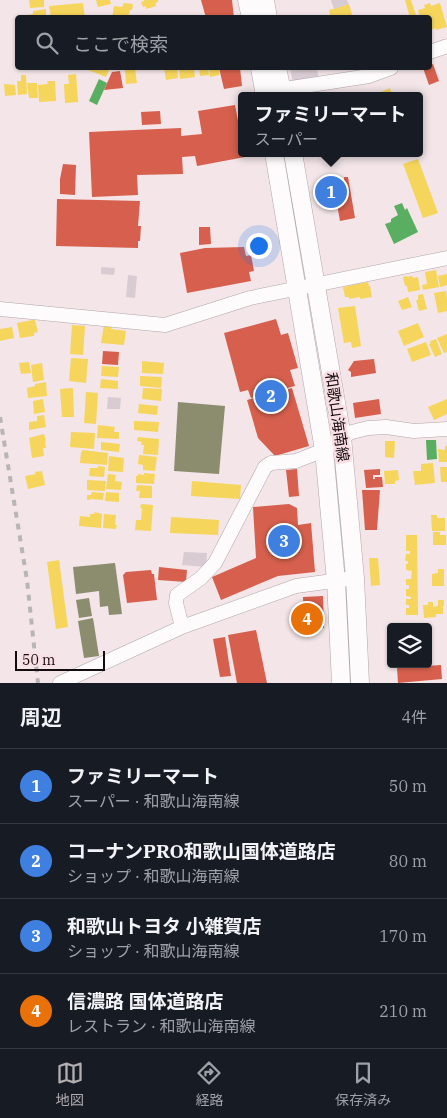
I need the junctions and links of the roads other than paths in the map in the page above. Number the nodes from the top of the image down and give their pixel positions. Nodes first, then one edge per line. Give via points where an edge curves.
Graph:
1 (248, 0) edge
2 (265, 0) edge
3 (250, 15) edge
4 (268, 15) edge
5 (447, 46) edge
6 (432, 51) edge
7 (261, 70) edge
8 (277, 70) edge
9 (386, 70) edge
10 (272, 92) edge
11 (273, 92) edge
12 (279, 92) edge
13 (275, 157) edge
14 (294, 157) edge
15 (447, 258) edge
16 (316, 284) junction
17 (297, 288) junction
18 (0, 310) edge
19 (447, 429) edge
20 (342, 437) junction
21 (324, 450) junction
22 (355, 578) junction
23 (336, 581) junction
24 (182, 627) junction
25 (60, 683) edge
26 (341, 683) edge
27 (360, 683) edge

1 - 3 main road
2 - 4 main road
5 - 6 street
7 - 10 main road
8 - 11 main road
9 - 12 street via 369,76
13 - 17 main road, 和歌山海南線
14 - 16 main road, 和歌山海南線
15 - 16 street
16 - 17 street
16 - 20 main road, 和歌山海南線
17 - 18 street via 250,298 165,325
17 - 21 main road, 和歌山海南線
19 - 20 street via 414,432 386,427 368,428
20 - 21 street
20 - 22 main road, 和歌山海南線
21 - 23 main road, 和歌山海南線
21 - 24 street via 296,461 271,463 265,467 215,564 177,595
22 - 23 street
22 - 27 main road, 和歌山海南線
23 - 24 street via 296,586
23 - 26 main road, 和歌山海南線
24 - 25 street

